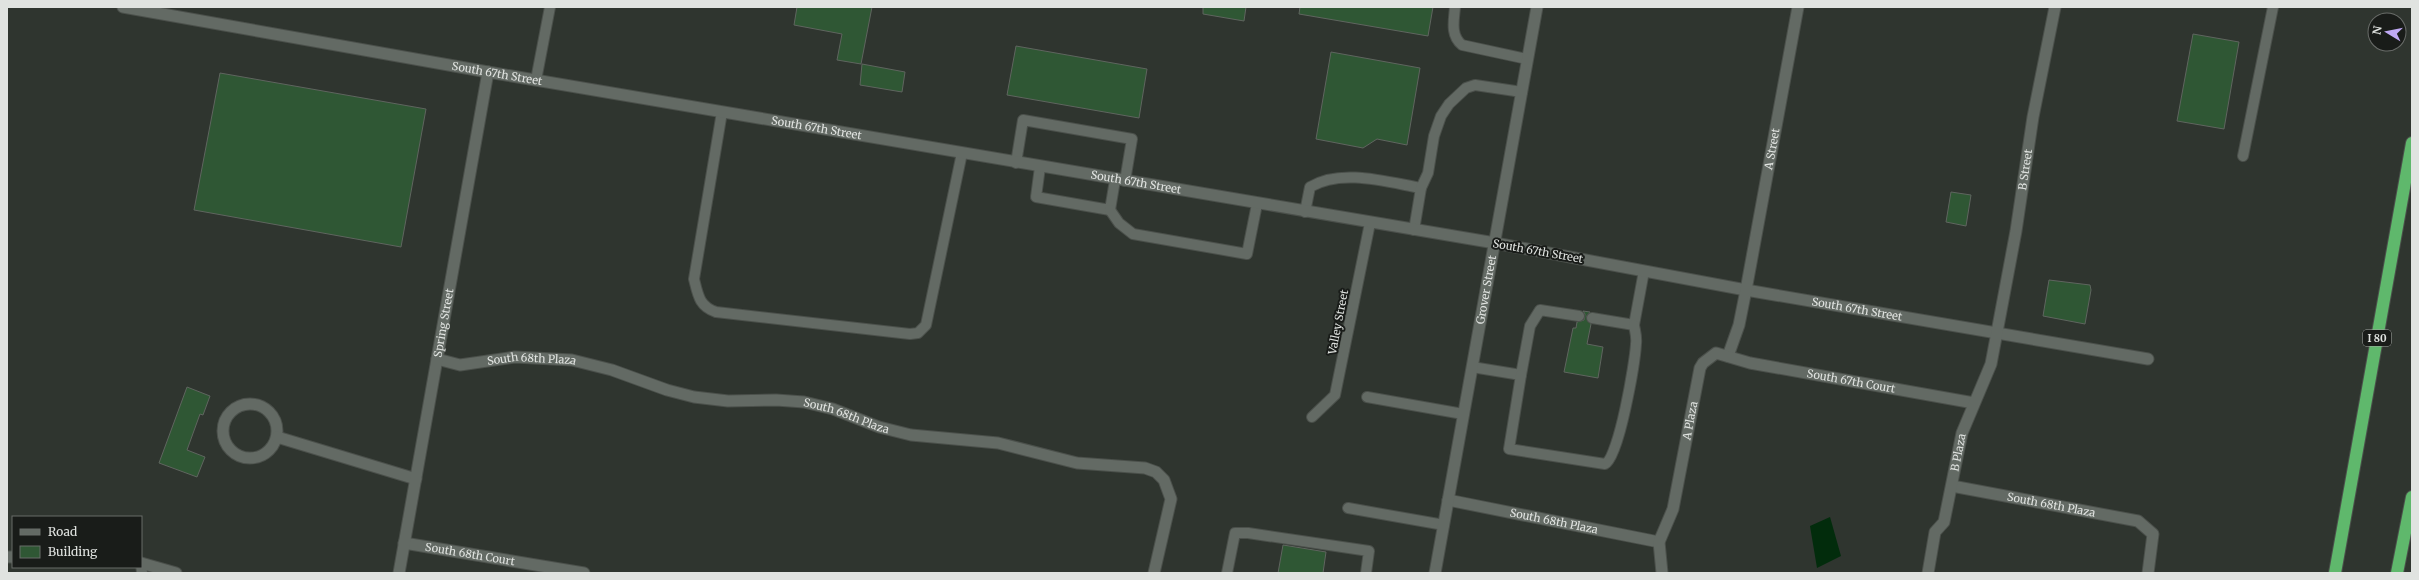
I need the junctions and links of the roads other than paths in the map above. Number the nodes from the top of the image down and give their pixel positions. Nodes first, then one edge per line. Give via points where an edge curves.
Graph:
1 (123, 7) edge
2 (550, 7) edge
3 (1454, 7) edge
4 (1537, 7) edge
5 (1798, 7) edge
6 (2055, 7) edge
7 (2273, 7) edge
8 (1528, 59) junction
9 (488, 72) junction
10 (536, 80) junction
11 (1522, 92) junction
12 (722, 112) junction
13 (2412, 143) edge
14 (962, 153) junction
15 (2243, 156) dead end
16 (1016, 163) junction
17 (1040, 167) junction
18 (1120, 181) junction
19 (1421, 188) junction
20 (1257, 204) junction
21 (1110, 210) junction
22 (1306, 212) junction
23 (1370, 223) junction
24 (1414, 230) junction
25 (1495, 243) junction
26 (1644, 271) junction
27 (1746, 290) junction
28 (1579, 316) dead end
29 (1592, 318) dead end
30 (1634, 325) junction
31 (1997, 334) junction
32 (1728, 356) junction
33 (2148, 358) dead end
34 (437, 359) junction
35 (1472, 367) junction
36 (1522, 375) junction
37 (1367, 397) dead end
38 (1974, 403) junction
39 (1464, 414) junction
40 (1312, 417) dead end
41 (277, 437) junction
42 (416, 479) junction
43 (1952, 486) junction
44 (2412, 497) edge
45 (1448, 500) junction
46 (1348, 508) dead end
47 (1444, 524) junction
48 (1659, 542) junction
49 (404, 543) junction
50 (142, 563) edge
51 (1154, 571) edge
52 (176, 573) edge
53 (398, 573) edge
54 (584, 573) edge
55 (1227, 573) edge
56 (1366, 573) edge
57 (1435, 573) edge
58 (1662, 573) edge
59 (1928, 573) edge
60 (2148, 573) edge
61 (2334, 573) edge
62 (2397, 573) edge

1 - 9 street, South 67th Street
2 - 10 lane
3 - 8 lane via 1453,31 1462,45
4 - 8 street, Grover Street
5 - 27 street, A Street
6 - 31 street, B Street via 2033,117
7 - 15 lane
8 - 11 street, Grover Street
9 - 10 street, South 67th Street
9 - 34 street, Spring Street
10 - 12 street, South 67th Street
11 - 19 lane via 1475,85 1459,94 1441,116 1434,136 1428,173
11 - 25 street, Grover Street
12 - 14 street, South 67th Street
12 - 14 lane via 694,279 700,303 716,312 918,333 926,325
13 - 61 highway, I 80
14 - 16 street, South 67th Street
16 - 17 street, South 67th Street
16 - 18 lane via 1023,120 1132,139
17 - 18 street, South 67th Street
17 - 21 lane via 1036,197
18 - 20 street, South 67th Street
18 - 21 lane
19 - 22 lane via 1383,181 1335,178 1320,181 1310,187
19 - 24 lane
20 - 21 lane via 1247,254 1133,234 1119,223
20 - 22 street, South 67th Street
22 - 23 street, South 67th Street
23 - 24 street, South 67th Street
23 - 40 lane, Valley Street via 1335,395
24 - 25 street, South 67th Street
25 - 26 street, South 67th Street
25 - 35 street, Grover Street
26 - 27 street, South 67th Street
26 - 30 lane
27 - 31 street, South 67th Street
27 - 32 street via 1739,325
28 - 36 lane via 1540,310 1530,326
29 - 30 lane
30 - 36 lane via 1636,342 1627,404 1612,457 1605,464 1509,449
31 - 33 street, South 67th Street
31 - 38 street, B Plaza via 1992,364
32 - 38 street, South 67th Court via 1750,363
32 - 48 street, A Plaza via 1716,353 1702,363 1700,368 1673,509
34 - 42 street, Spring Street
34 - 51 street, South 68th Plaza via 460,365 515,357 572,360 612,370 694,397 728,401 804,402 911,435 998,443 1077,463 1145,468 1156,472 1164,480 1171,499
35 - 36 lane
35 - 39 street, Grover Street
37 - 39 lane
38 - 43 street, B Plaza via 1962,433
39 - 45 street, Grover Street
41 - 41 street via 275,419 262,406 244,405 233,411 225,421 223,430 228,446 241,457 259,457 268,453
41 - 42 street
42 - 49 street, Spring Street
43 - 59 street, B Plaza via 1944,522 1935,532
43 - 60 street, South 68th Plaza via 2138,520 2149,529 2153,540
44 - 62 highway
45 - 47 street, Grover Street
45 - 48 street, South 68th Plaza
46 - 47 lane
47 - 57 street, Grover Street
48 - 58 street, A Plaza
49 - 53 street, Spring Street
49 - 54 street, South 68th Court
50 - 52 street
55 - 56 lane via 1235,533 1369,551

